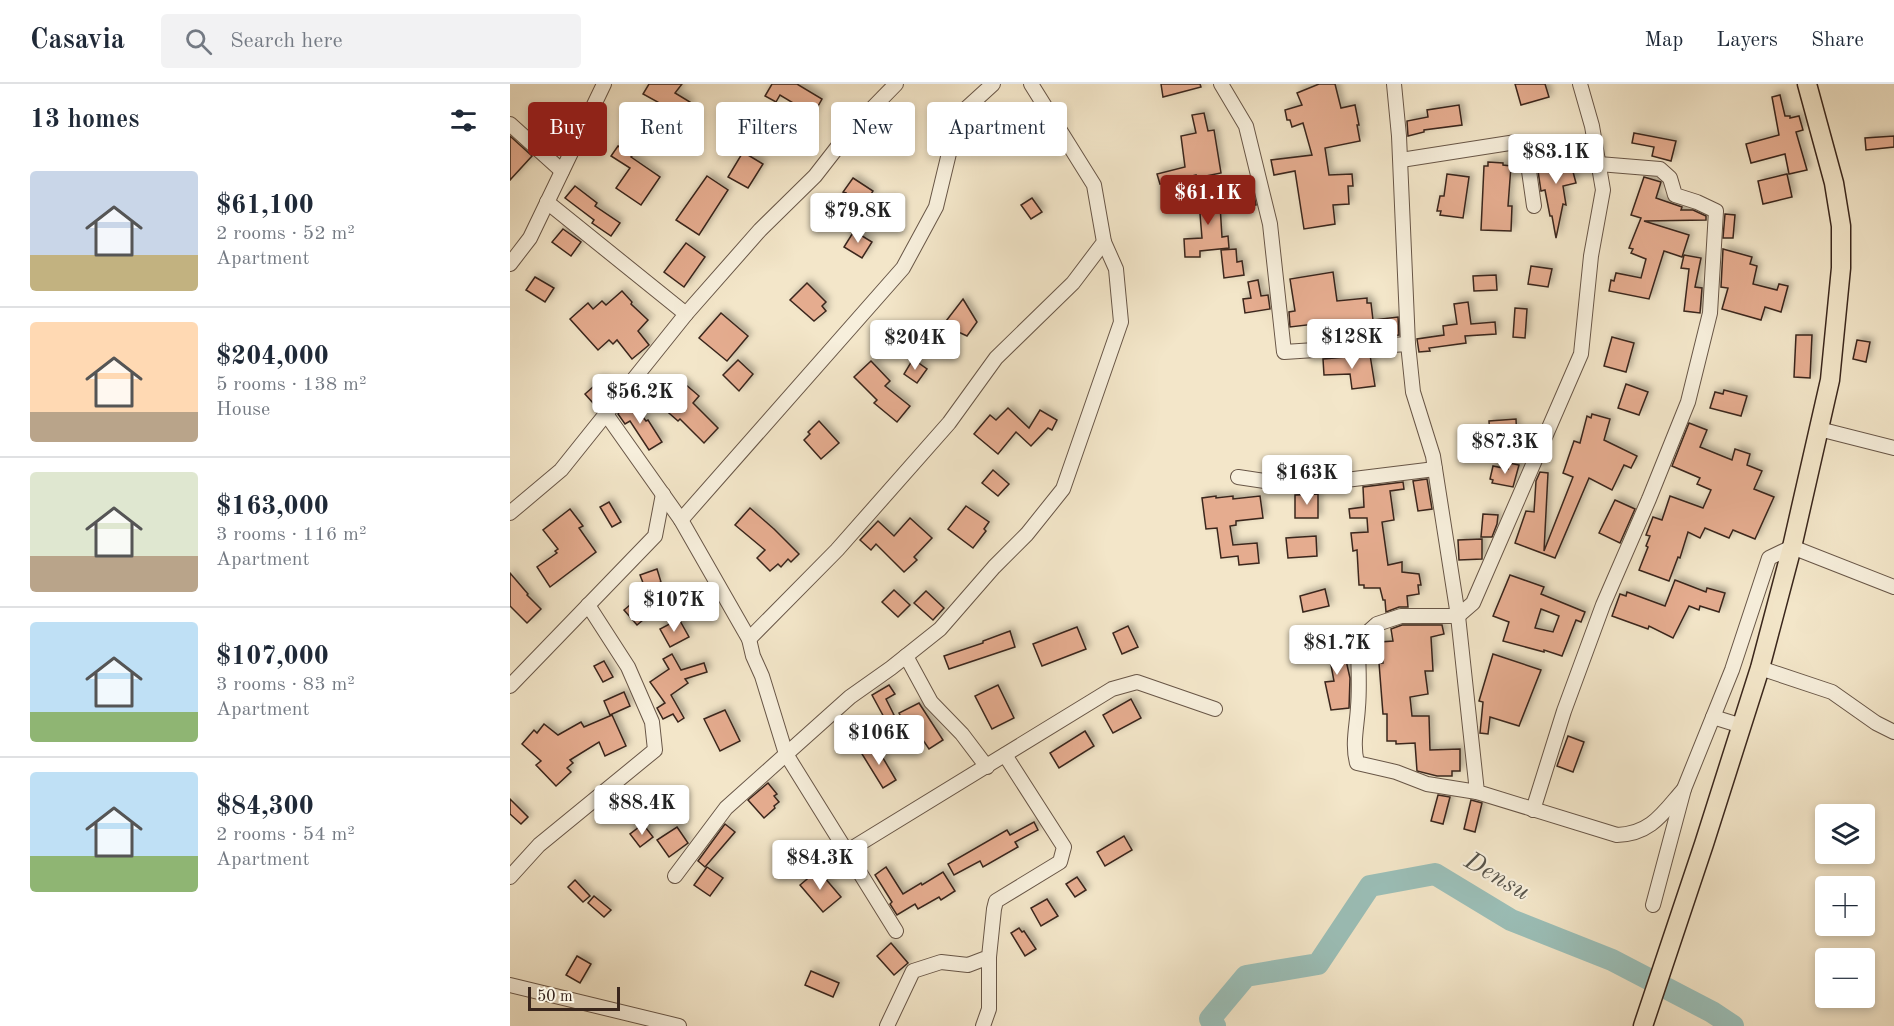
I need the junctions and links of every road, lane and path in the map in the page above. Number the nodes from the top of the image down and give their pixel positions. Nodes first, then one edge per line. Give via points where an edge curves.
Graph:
1 (604, 84) edge
2 (896, 84) edge
3 (993, 84) edge
4 (1031, 84) edge
5 (1221, 84) edge
6 (1394, 84) edge
7 (1580, 84) edge
8 (1807, 84) edge
9 (510, 124) edge
10 (1401, 160) junction
11 (1599, 164) junction
12 (562, 171) junction
13 (547, 202) junction
14 (1534, 206) dead end
15 (1104, 242) junction
16 (510, 264) edge
17 (686, 314) junction
18 (1408, 344) junction
19 (606, 414) junction
20 (1819, 429) junction
21 (1894, 448) edge
22 (1435, 469) junction
23 (1238, 477) dead end
24 (663, 494) junction
25 (510, 513) edge
26 (681, 520) junction
27 (1792, 547) junction
28 (1894, 587) edge
29 (588, 605) junction
30 (1458, 616) junction
31 (749, 639) junction
32 (906, 656) junction
33 (1760, 668) junction
34 (510, 686) edge
35 (1215, 709) dead end
36 (1713, 717) junction
37 (1742, 726) junction
38 (1894, 732) edge
39 (786, 754) junction
40 (1005, 755) junction
41 (987, 767) junction
42 (1684, 789) junction
43 (1477, 792) junction
44 (1533, 810) junction
45 (846, 852) junction
46 (675, 876) dead end
47 (510, 877) edge
48 (1653, 905) dead end
49 (896, 932) dead end
50 (989, 957) junction
51 (510, 985) edge
52 (679, 1026) edge
53 (887, 1026) edge
54 (983, 1026) edge
55 (1643, 1026) edge

1 - 12 street
2 - 17 street
3 - 26 street via 958,116 936,207 903,268
4 - 15 street via 1094,184
5 - 18 street via 1246,126 1270,224 1284,352
6 - 10 street
7 - 11 street
8 - 20 main road via 1841,226 1830,380
9 - 12 street
10 - 14 street via 1516,142 1527,157
10 - 18 street
11 - 30 street via 1603,190 1591,256 1581,354 1473,603
11 - 44 street via 1660,169 1670,178 1674,195 1716,210 1710,313 1688,402 1603,605
12 - 13 street
13 - 16 street via 530,237
13 - 17 street
15 - 31 street via 1073,283 996,358 949,423 845,541
15 - 32 street via 1116,269 1121,322 1063,489 940,629
17 - 19 street
18 - 22 street via 1413,392
19 - 24 street
19 - 25 street via 561,470
20 - 21 street
20 - 27 main road
22 - 23 street via 1297,486
22 - 30 street
24 - 26 street
24 - 29 street via 655,536
26 - 31 street
27 - 28 street
27 - 33 main road
27 - 36 street via 1769,558
29 - 34 street
29 - 47 street via 628,667 652,722 655,750 539,845
30 - 43 street
30 - 43 street via 1401,616 1377,624 1358,641 1354,755 1357,763 1427,784
31 - 39 street
32 - 39 street via 850,697
32 - 41 street via 931,702
33 - 37 main road
33 - 38 street via 1832,693
35 - 40 street via 1137,682 1112,689
36 - 37 street
36 - 42 street
37 - 55 main road
39 - 45 street
39 - 46 street via 726,808
40 - 41 street
40 - 50 street via 1064,847 1060,862 996,901
41 - 45 street
42 - 44 street via 1656,821 1640,832 1627,834 1617,835
42 - 48 street
43 - 44 street
45 - 49 street
50 - 53 street via 968,965 941,962 913,971
50 - 54 street via 989,1009
51 - 52 street

